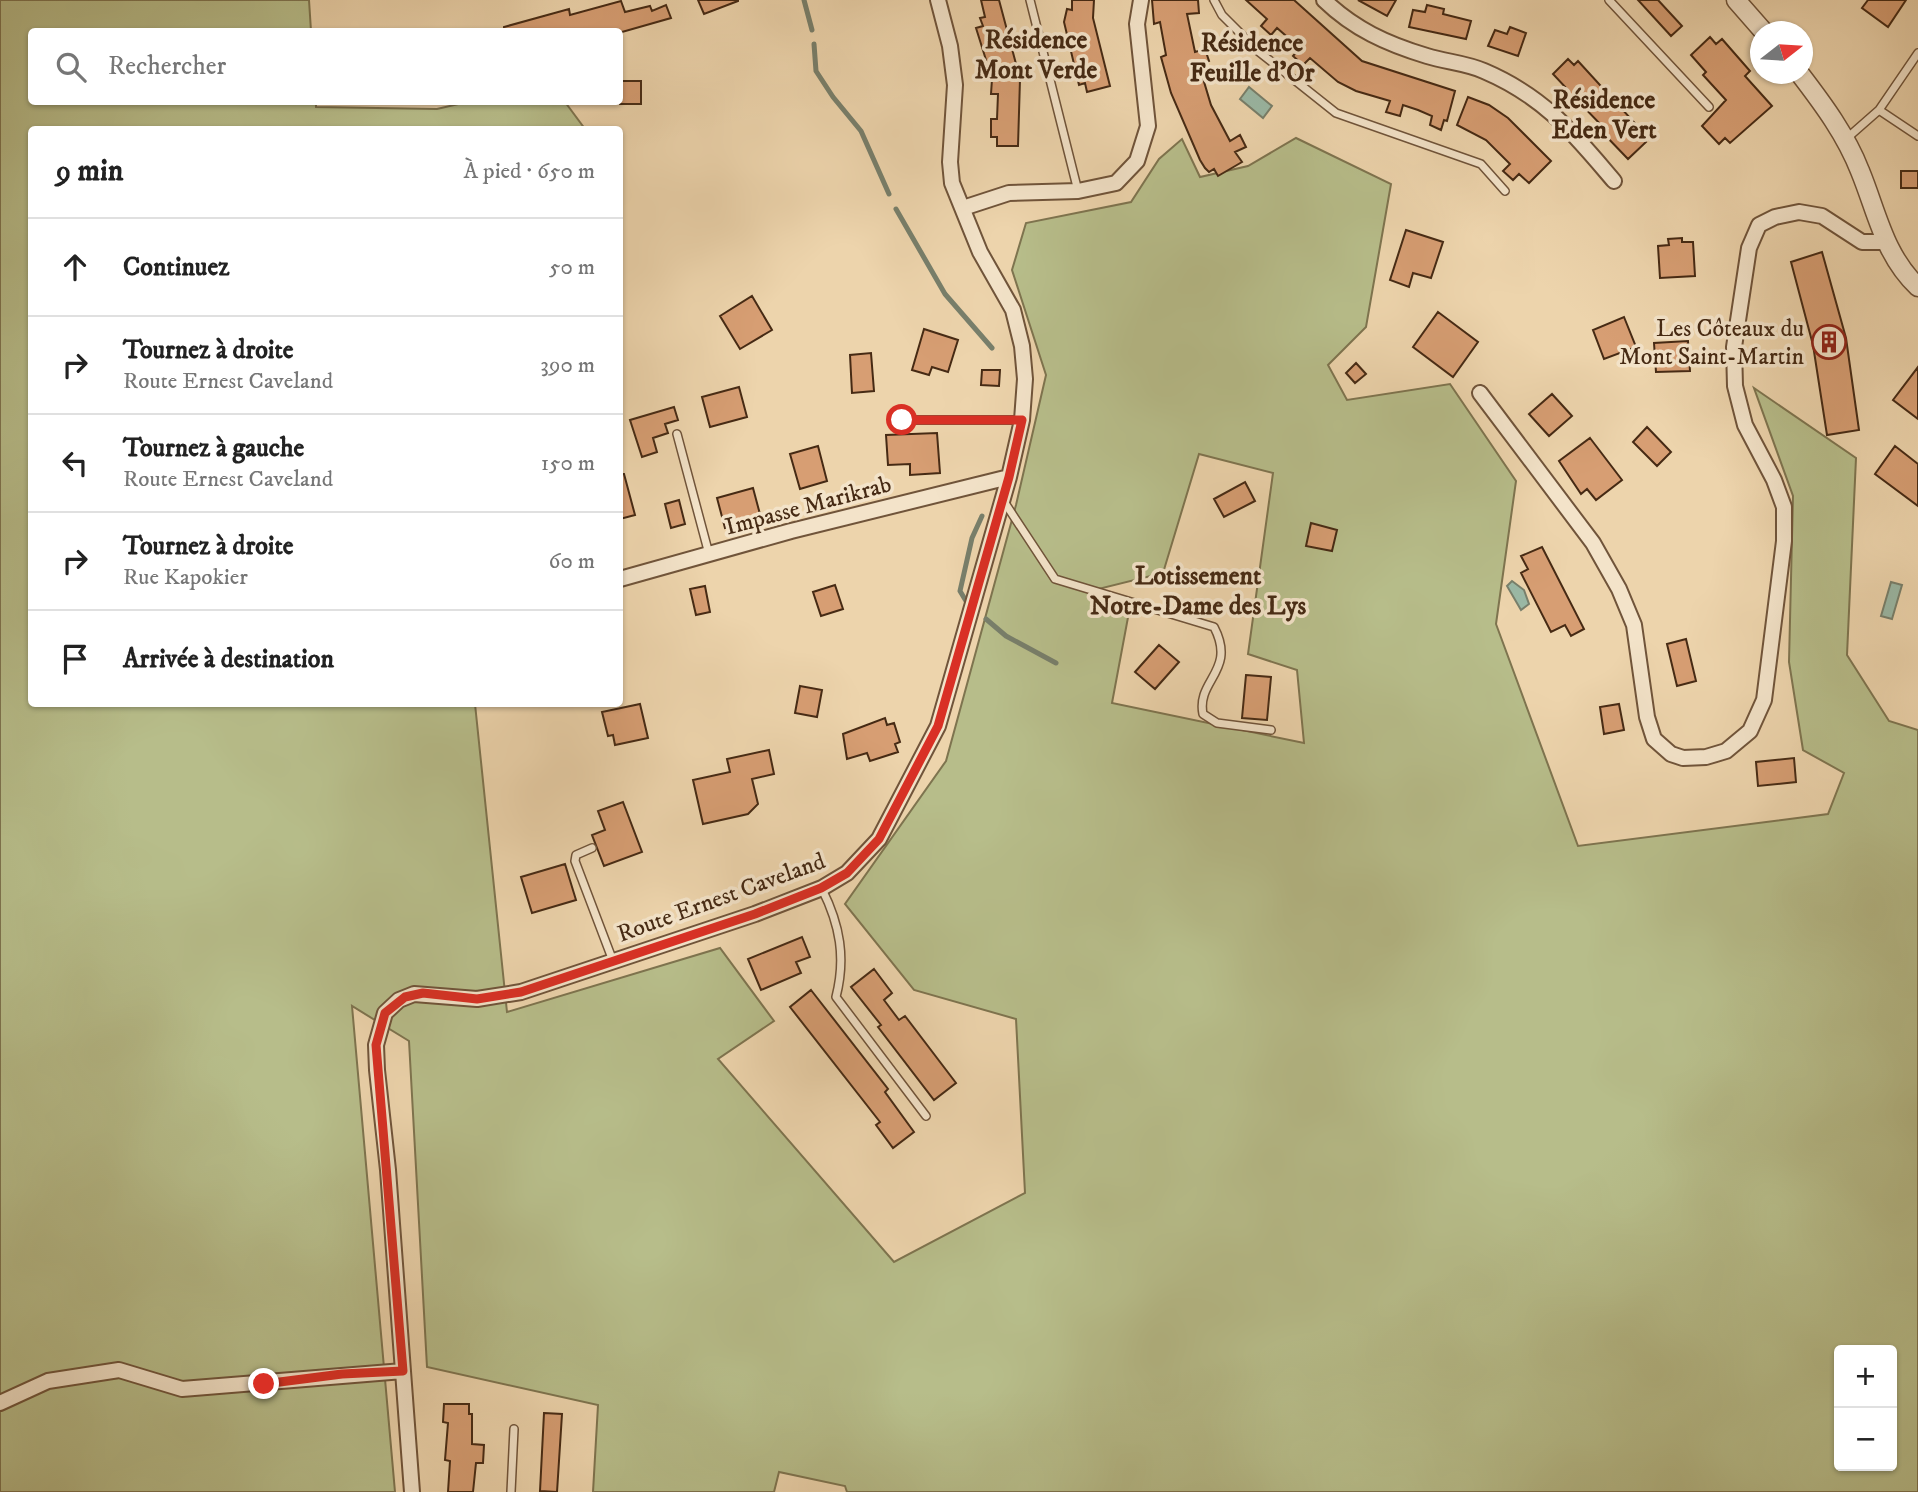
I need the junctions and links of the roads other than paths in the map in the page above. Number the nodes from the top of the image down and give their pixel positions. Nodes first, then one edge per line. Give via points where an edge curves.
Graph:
1 (938, 0) edge
2 (1030, 0) edge
3 (1140, 0) edge
4 (1213, 0) edge
5 (1324, 0) edge
6 (1609, 0) edge
7 (1741, 2) edge
8 (1756, 21) edge
9 (1918, 53) edge
10 (1807, 84) edge
11 (1709, 107) dead end
12 (1879, 110) junction
13 (1918, 135) edge
14 (1846, 140) junction
15 (1615, 181) dead end
16 (1078, 191) junction
17 (1505, 191) dead end
18 (963, 208) junction
19 (1885, 242) junction
20 (1918, 287) edge
21 (1480, 393) dead end
22 (902, 420) dead end
23 (1022, 420) junction
24 (677, 435) dead end
25 (1009, 477) junction
26 (1002, 500) junction
27 (709, 554) junction
28 (623, 578) edge
29 (1271, 730) dead end
30 (592, 848) dead end
31 (821, 888) junction
32 (613, 961) junction
33 (926, 1116) dead end
34 (403, 1371) junction
35 (0, 1402) edge
36 (514, 1429) dead end
37 (412, 1492) edge
38 (511, 1492) edge

1 - 18 street, Route Ernest Caveland via 955,85 952,183
2 - 16 lane
3 - 16 street via 1137,24 1148,126 1137,161 1116,183
4 - 17 lane via 1258,51 1336,113 1481,164
5 - 15 street via 1368,35 1482,70 1528,93 1557,114
6 - 11 lane
7 - 8 street
9 - 12 lane
10 - 14 street
12 - 13 lane
12 - 14 lane
14 - 19 street
16 - 18 street via 1009,193
18 - 23 street, Route Ernest Caveland via 980,252 1013,310 1025,379
19 - 20 street via 1904,274
19 - 21 street via 1862,242 1822,216 1800,212 1759,225 1749,248 1734,347 1735,386 1745,425 1784,506 1784,541 1764,699 1749,731 1726,751 1683,758 1654,739 1634,625 1619,589 1593,543
22 - 23 lane
23 - 25 street, Route Ernest Caveland
24 - 27 lane
25 - 26 street, Route Ernest Caveland
25 - 27 street, Impasse Marikrab
26 - 29 lane via 1055,579 1214,627 1223,644 1220,667 1200,702 1203,714 1217,723
26 - 31 street, Route Ernest Caveland via 938,726 879,839 847,873
27 - 28 street, Impasse Marikrab
30 - 32 lane via 576,855 575,861
31 - 32 street, Route Ernest Caveland
31 - 33 lane via 840,933 842,973 836,998
32 - 34 street, Route Ernest Caveland via 498,996 414,994 385,1013 376,1045
34 - 35 street via 181,1389 119,1370 48,1381
34 - 37 street, Route Ernest Caveland
36 - 38 lane

